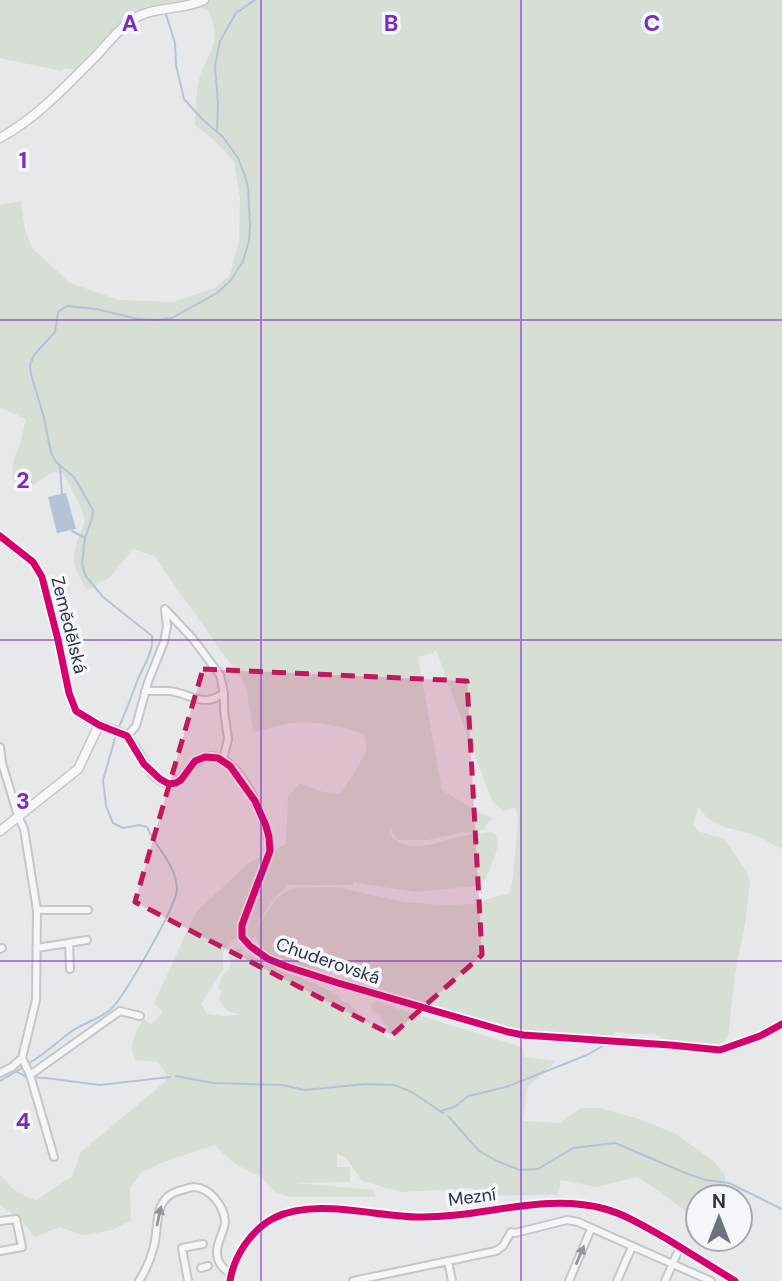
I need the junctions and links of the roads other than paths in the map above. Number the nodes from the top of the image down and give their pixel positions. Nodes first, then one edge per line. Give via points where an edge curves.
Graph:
1 (204, 0) edge
2 (0, 138) edge
3 (0, 536) edge
4 (145, 691) junction
5 (225, 693) junction
6 (99, 725) junction
7 (120, 734) junction
8 (0, 747) edge
9 (223, 760) junction
10 (18, 816) junction
11 (0, 831) edge
12 (88, 909) dead end
13 (37, 910) junction
14 (87, 940) dead end
15 (69, 943) junction
16 (37, 948) junction
17 (70, 969) dead end
18 (140, 1016) dead end
19 (782, 1024) edge
20 (23, 1058) junction
21 (0, 1073) edge
22 (30, 1077) junction
23 (54, 1157) dead end
24 (0, 1221) edge
25 (591, 1229) junction
26 (202, 1244) dead end
27 (632, 1247) junction
28 (680, 1247) junction
29 (0, 1251) edge
30 (448, 1261) junction
31 (673, 1264) junction
32 (230, 1278) edge
33 (362, 1280) edge
34 (139, 1281) edge
35 (187, 1281) edge
36 (353, 1281) edge
37 (452, 1281) edge
38 (569, 1281) edge
39 (617, 1281) edge
40 (665, 1281) edge
41 (710, 1281) edge
42 (735, 1281) edge

1 - 2 street via 132,20 58,94 21,127
3 - 6 street, Zemědělská via 33,562 42,577 72,704
4 - 5 street via 171,691 201,701
4 - 5 street via 164,642 165,609 220,675
4 - 7 street via 136,726
5 - 9 street via 228,739
6 - 7 street
6 - 10 street via 78,769
7 - 9 street via 144,764 169,784 181,780 200,759
8 - 10 street
9 - 19 street, Chuderovská via 255,800 269,837 270,851 242,925 242,937 268,958 338,984 508,1032 720,1050
10 - 11 street
10 - 13 street
12 - 13 street
13 - 16 street
14 - 15 street
15 - 16 street
15 - 17 street
16 - 20 street via 36,1000
18 - 22 street via 120,1011
20 - 21 street
20 - 22 street
22 - 23 street
24 - 29 street via 16,1219 22,1247
25 - 27 street
25 - 30 street via 567,1220 511,1232 496,1251
38 -> 25 street
26 - 35 street via 182,1248
27 - 31 street
27 - 39 street
28 - 31 street
28 - 32 street, Mezní via 626,1217 584,1204 544,1203 428,1217 307,1210 264,1225 244,1245
28 - 42 street, Mezní
30 - 33 street
30 - 37 street
31 - 40 street
31 - 41 street
34 -> 32 street via 155,1244 161,1204 172,1193 195,1187 209,1193 219,1205 225,1223 216,1252
33 - 36 street

